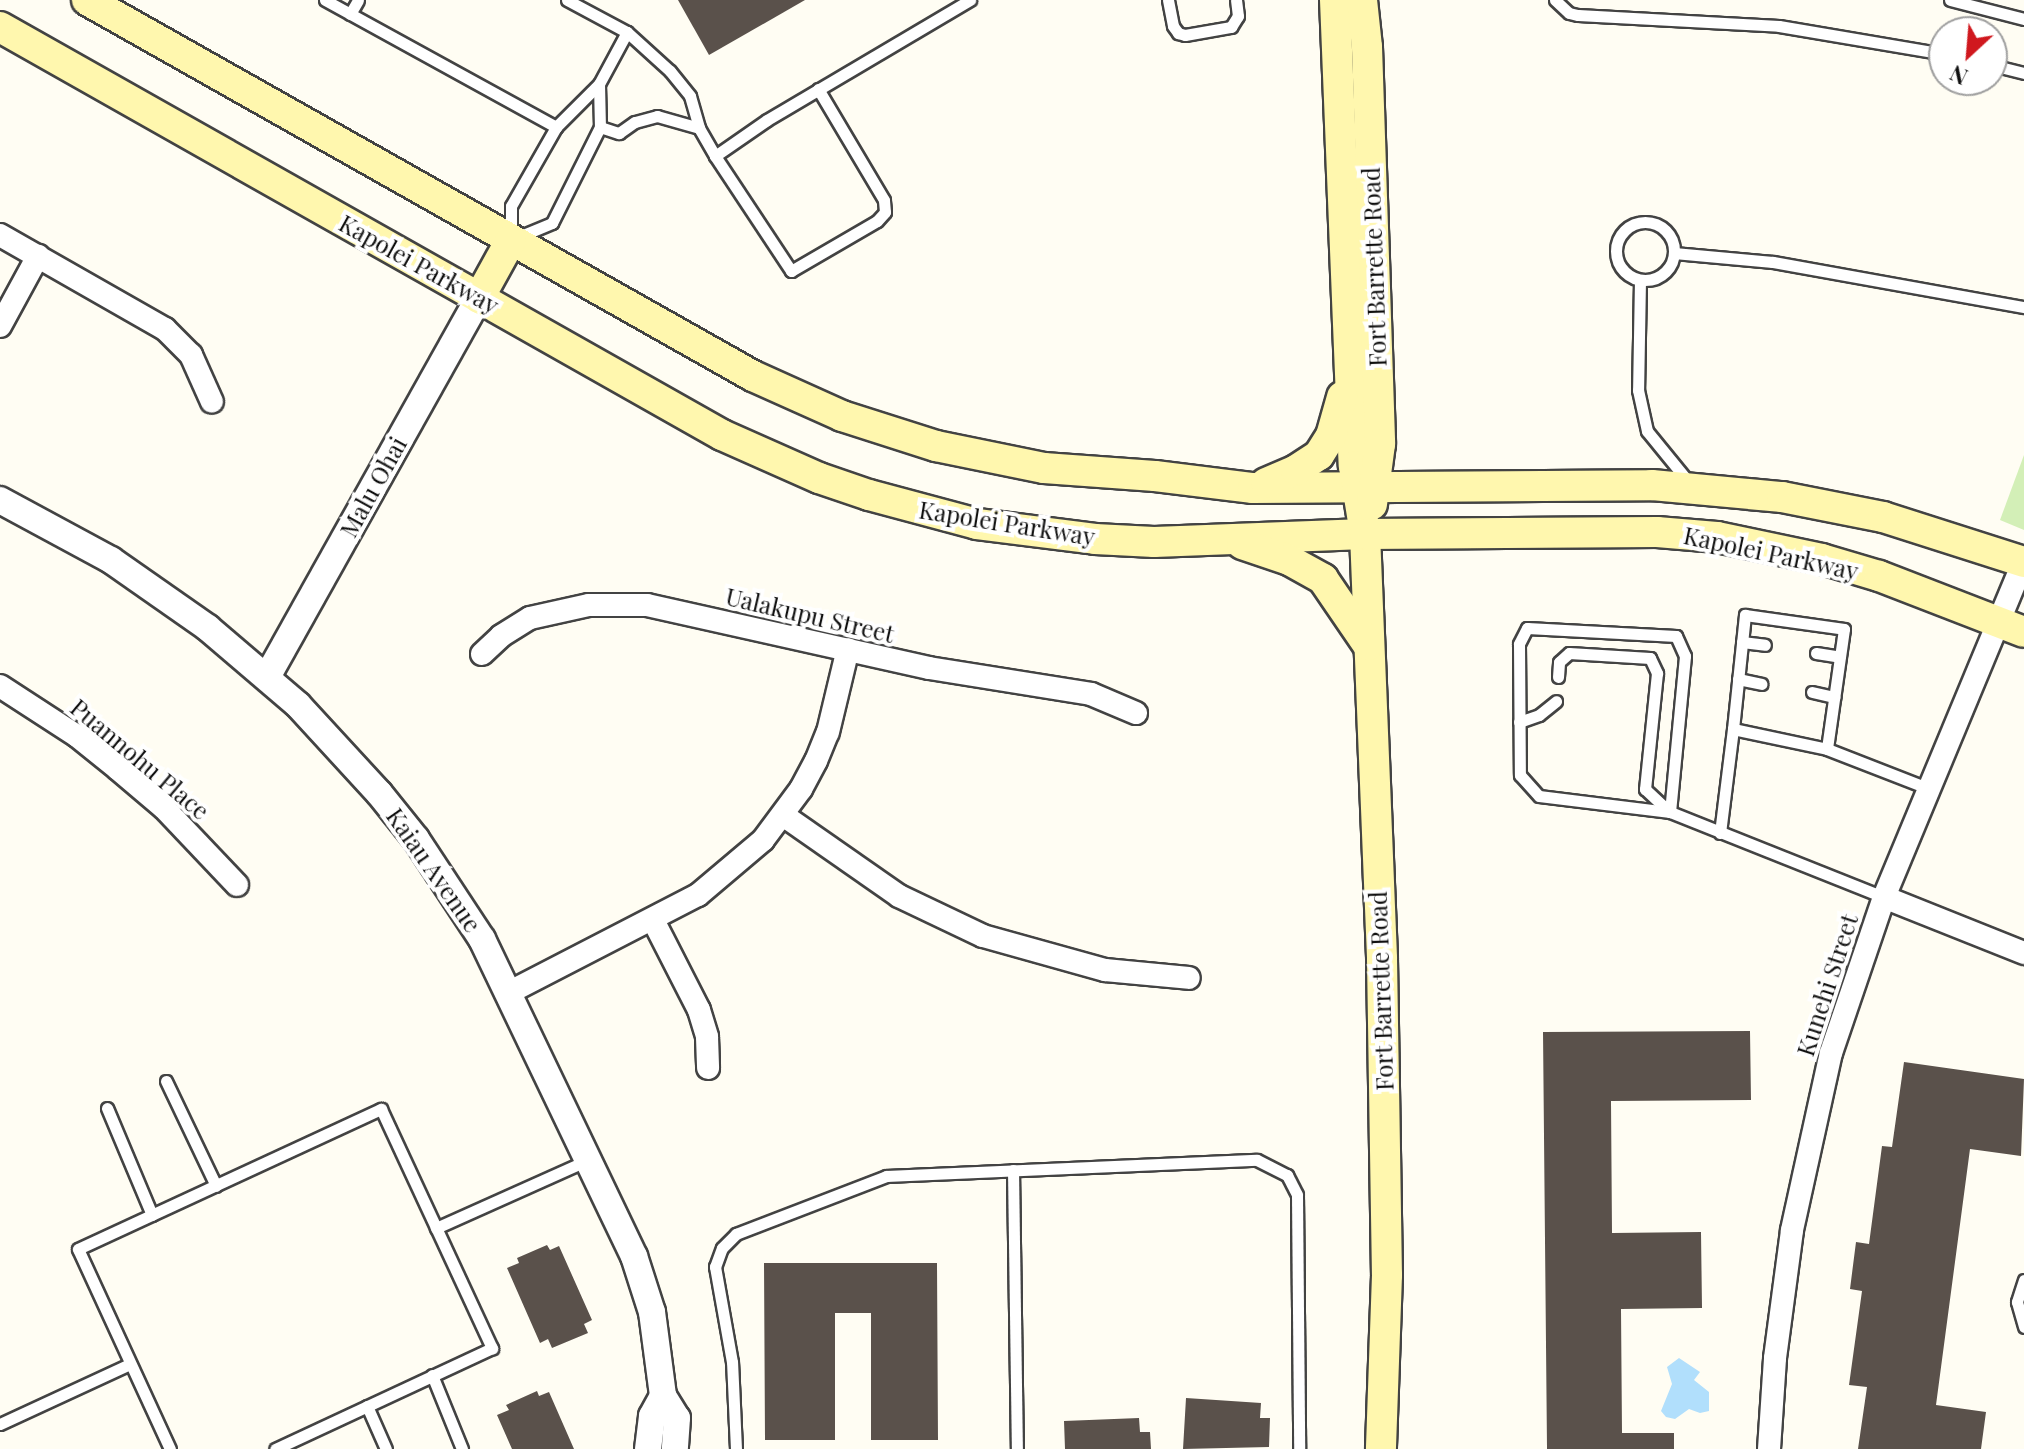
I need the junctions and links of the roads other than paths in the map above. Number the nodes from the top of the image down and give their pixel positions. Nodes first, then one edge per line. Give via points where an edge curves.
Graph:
1 (87, 0) edge
2 (325, 0) edge
3 (358, 0) edge
4 (567, 0) edge
5 (970, 0) edge
6 (1168, 0) edge
7 (1236, 0) edge
8 (1335, 0) edge
9 (1362, 0) edge
10 (1555, 0) edge
11 (1950, 0) edge
12 (350, 14) junction
13 (2024, 19) edge
14 (0, 27) edge
15 (627, 32) junction
16 (1928, 51) edge
17 (599, 84) junction
18 (818, 89) junction
19 (556, 127) junction
20 (600, 127) junction
21 (699, 128) junction
22 (715, 156) junction
23 (0, 235) edge
24 (511, 240) junction
25 (1674, 253) junction
26 (38, 256) junction
27 (1640, 280) junction
28 (479, 298) junction
29 (2024, 307) edge
30 (0, 326) edge
31 (1349, 329) junction
32 (212, 402) dead end
33 (1253, 488) junction
34 (1366, 488) junction
35 (1693, 489) junction
36 (0, 500) edge
37 (1365, 534) junction
38 (1229, 539) junction
39 (2024, 561) edge
40 (2011, 626) edge
41 (1742, 642) junction
42 (1765, 645) dead end
43 (1369, 646) junction
44 (848, 649) junction
45 (1816, 653) dead end
46 (482, 654) dead end
47 (1840, 657) junction
48 (267, 677) junction
49 (1558, 677) dead end
50 (1738, 679) junction
51 (1761, 684) dead end
52 (0, 686) edge
53 (1812, 692) dead end
54 (1834, 697) junction
55 (1556, 701) dead end
56 (1136, 713) dead end
57 (1519, 722) junction
58 (1733, 729) junction
59 (1827, 749) junction
60 (1930, 789) junction
61 (1670, 812) junction
62 (783, 815) junction
63 (1720, 833) junction
64 (237, 885) dead end
65 (1884, 897) junction
66 (653, 920) junction
67 (2024, 953) edge
68 (1189, 978) dead end
69 (508, 993) junction
70 (708, 1068) dead end
71 (166, 1081) dead end
72 (107, 1108) dead end
73 (588, 1160) junction
74 (1013, 1170) junction
75 (216, 1186) junction
76 (152, 1215) junction
77 (436, 1228) junction
78 (2024, 1280) edge
79 (2024, 1327) edge
80 (130, 1364) junction
81 (432, 1375) junction
82 (663, 1396) junction
83 (367, 1406) junction
84 (0, 1424) edge
85 (170, 1449) edge
86 (275, 1449) edge
87 (386, 1449) edge
88 (462, 1449) edge
89 (648, 1449) edge
90 (675, 1449) edge
91 (736, 1449) edge
92 (1017, 1449) edge
93 (1299, 1449) edge
94 (1381, 1449) edge
95 (1769, 1449) edge

1 - 24 main road, Kapolei Parkway
2 - 12 lane
3 - 12 lane
4 - 15 lane
5 - 18 lane
6 - 7 lane via 1173,26 1185,35 1231,27 1238,16
8 - 31 main road, Fort Barrette Road
9 - 34 main road, Fort Barrette Road via 1379,429
10 - 16 lane via 1578,15 1779,26
11 - 13 lane
12 - 19 lane
14 - 28 main road, Kapolei Parkway
15 - 17 lane
15 - 21 lane via 690,96
17 - 19 lane
17 - 20 lane
18 - 22 lane
18 - 22 lane via 884,200 885,212 877,221 791,271
19 - 24 lane via 511,206
20 - 21 lane via 619,133 657,116
20 - 24 lane via 552,223
21 - 22 lane
23 - 26 street
24 - 28 main road
24 - 33 main road, Kapolei Parkway via 753,376 889,432 1044,468
25 - 27 lane via 1660,277
25 - 27 lane via 1661,227 1642,222 1625,230 1616,255 1624,272
25 - 29 lane via 1773,262
26 - 30 street
26 - 32 street via 165,329 191,355
27 - 35 lane via 1638,390 1647,431
28 - 38 main road, Kapolei Parkway via 722,435 869,495 1036,533 1154,542
28 - 48 street, Malu Ohai
31 - 33 main road via 1340,408 1326,446 1296,470
31 - 34 main road, Fort Barrette Road
33 - 34 main road, Kapolei Parkway
34 - 35 main road, Kapolei Parkway
34 - 37 main road, Fort Barrette Road
35 - 39 main road, Kapolei Parkway via 1782,497 1883,517
36 - 48 street, Kaiau Avenue via 160,592
37 - 38 main road, Kapolei Parkway
37 - 40 main road, Kapolei Parkway via 1657,532 1717,537 1865,572
37 - 43 main road, Fort Barrette Road
38 - 43 main road via 1289,560 1323,579
39 - 40 street, Kunehi Street
40 - 60 street, Kunehi Street
41 - 42 lane
41 - 47 lane via 1745,615 1813,623 1844,629
41 - 50 lane
43 - 94 main road, Fort Barrette Road via 1382,959 1387,1275
44 - 46 street, Ualakupu Street via 675,610 618,604 530,618
44 - 56 street, Ualakupu Street via 1091,694
44 - 62 street via 828,732
45 - 47 lane
47 - 54 lane
48 - 69 street, Kaiau Avenue via 340,748 416,839 482,939
49 - 61 lane via 1559,662 1569,653 1650,658 1657,673 1645,789
50 - 51 lane
50 - 58 lane
52 - 64 street, Puannohu Place via 118,769 164,808
53 - 54 lane
54 - 59 lane
55 - 57 lane
57 - 61 lane via 1520,775 1539,796
57 - 61 lane via 1519,644 1527,628 1676,636 1685,656
58 - 59 lane
58 - 63 lane
59 - 60 lane
60 - 65 street, Kunehi Street
61 - 63 lane
62 - 66 street via 721,879
62 - 68 street via 899,896 983,936 1091,967
63 - 65 lane
65 - 67 street
65 - 95 street, Kunehi Street via 1831,1053 1808,1146 1783,1287
66 - 69 street
66 - 70 street via 699,1010
69 - 73 street, Kaiau Avenue
71 - 75 lane
72 - 76 lane
73 - 77 lane
73 - 82 street, Kaiau Avenue via 644,1284 658,1341
74 - 91 lane via 886,1176 728,1240 715,1267 732,1362
74 - 92 lane
74 - 93 lane via 1257,1160 1287,1175 1298,1206
75 - 76 lane
75 - 77 lane via 381,1109
76 - 80 lane via 78,1249
77 - 81 lane via 492,1348
78 - 79 lane via 2017,1302
80 - 84 lane
80 - 85 lane
81 - 83 lane
81 - 88 lane
82 - 89 street, Kaiau Avenue via 652,1416
82 - 90 street, Kaiau Avenue via 677,1418
83 - 86 lane
83 - 87 lane

